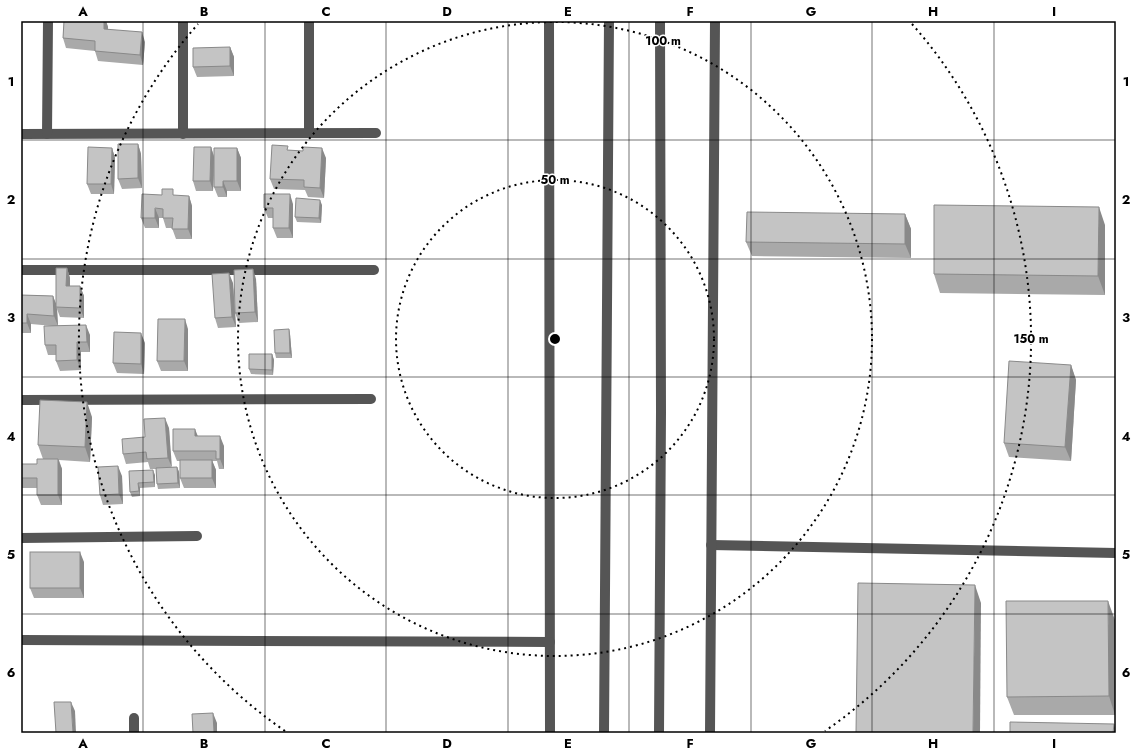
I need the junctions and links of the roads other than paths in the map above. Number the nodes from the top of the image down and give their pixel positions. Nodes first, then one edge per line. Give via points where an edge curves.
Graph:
1 (48, 21) edge
2 (183, 21) edge
3 (309, 21) edge
4 (549, 21) edge
5 (609, 21) edge
6 (660, 21) edge
7 (715, 21) edge
8 (309, 133) junction
9 (376, 133) dead end
10 (21, 134) edge
11 (47, 134) junction
12 (183, 134) junction
13 (21, 270) edge
14 (374, 270) dead end
15 (371, 399) dead end
16 (21, 400) edge
17 (197, 536) dead end
18 (21, 538) edge
19 (711, 545) junction
20 (1116, 553) edge
21 (21, 640) edge
22 (550, 642) junction
23 (134, 718) dead end
24 (134, 733) edge
25 (550, 733) edge
26 (604, 733) edge
27 (659, 733) edge
28 (710, 733) edge

1 - 11 street
2 - 12 street
3 - 8 street
4 - 22 street
5 - 26 street
6 - 27 street
7 - 19 street
8 - 9 street
8 - 12 street
10 - 11 street
11 - 12 street
13 - 14 street
15 - 16 street
17 - 18 street
19 - 20 street
19 - 28 street
21 - 22 street
22 - 25 street
23 - 24 street

